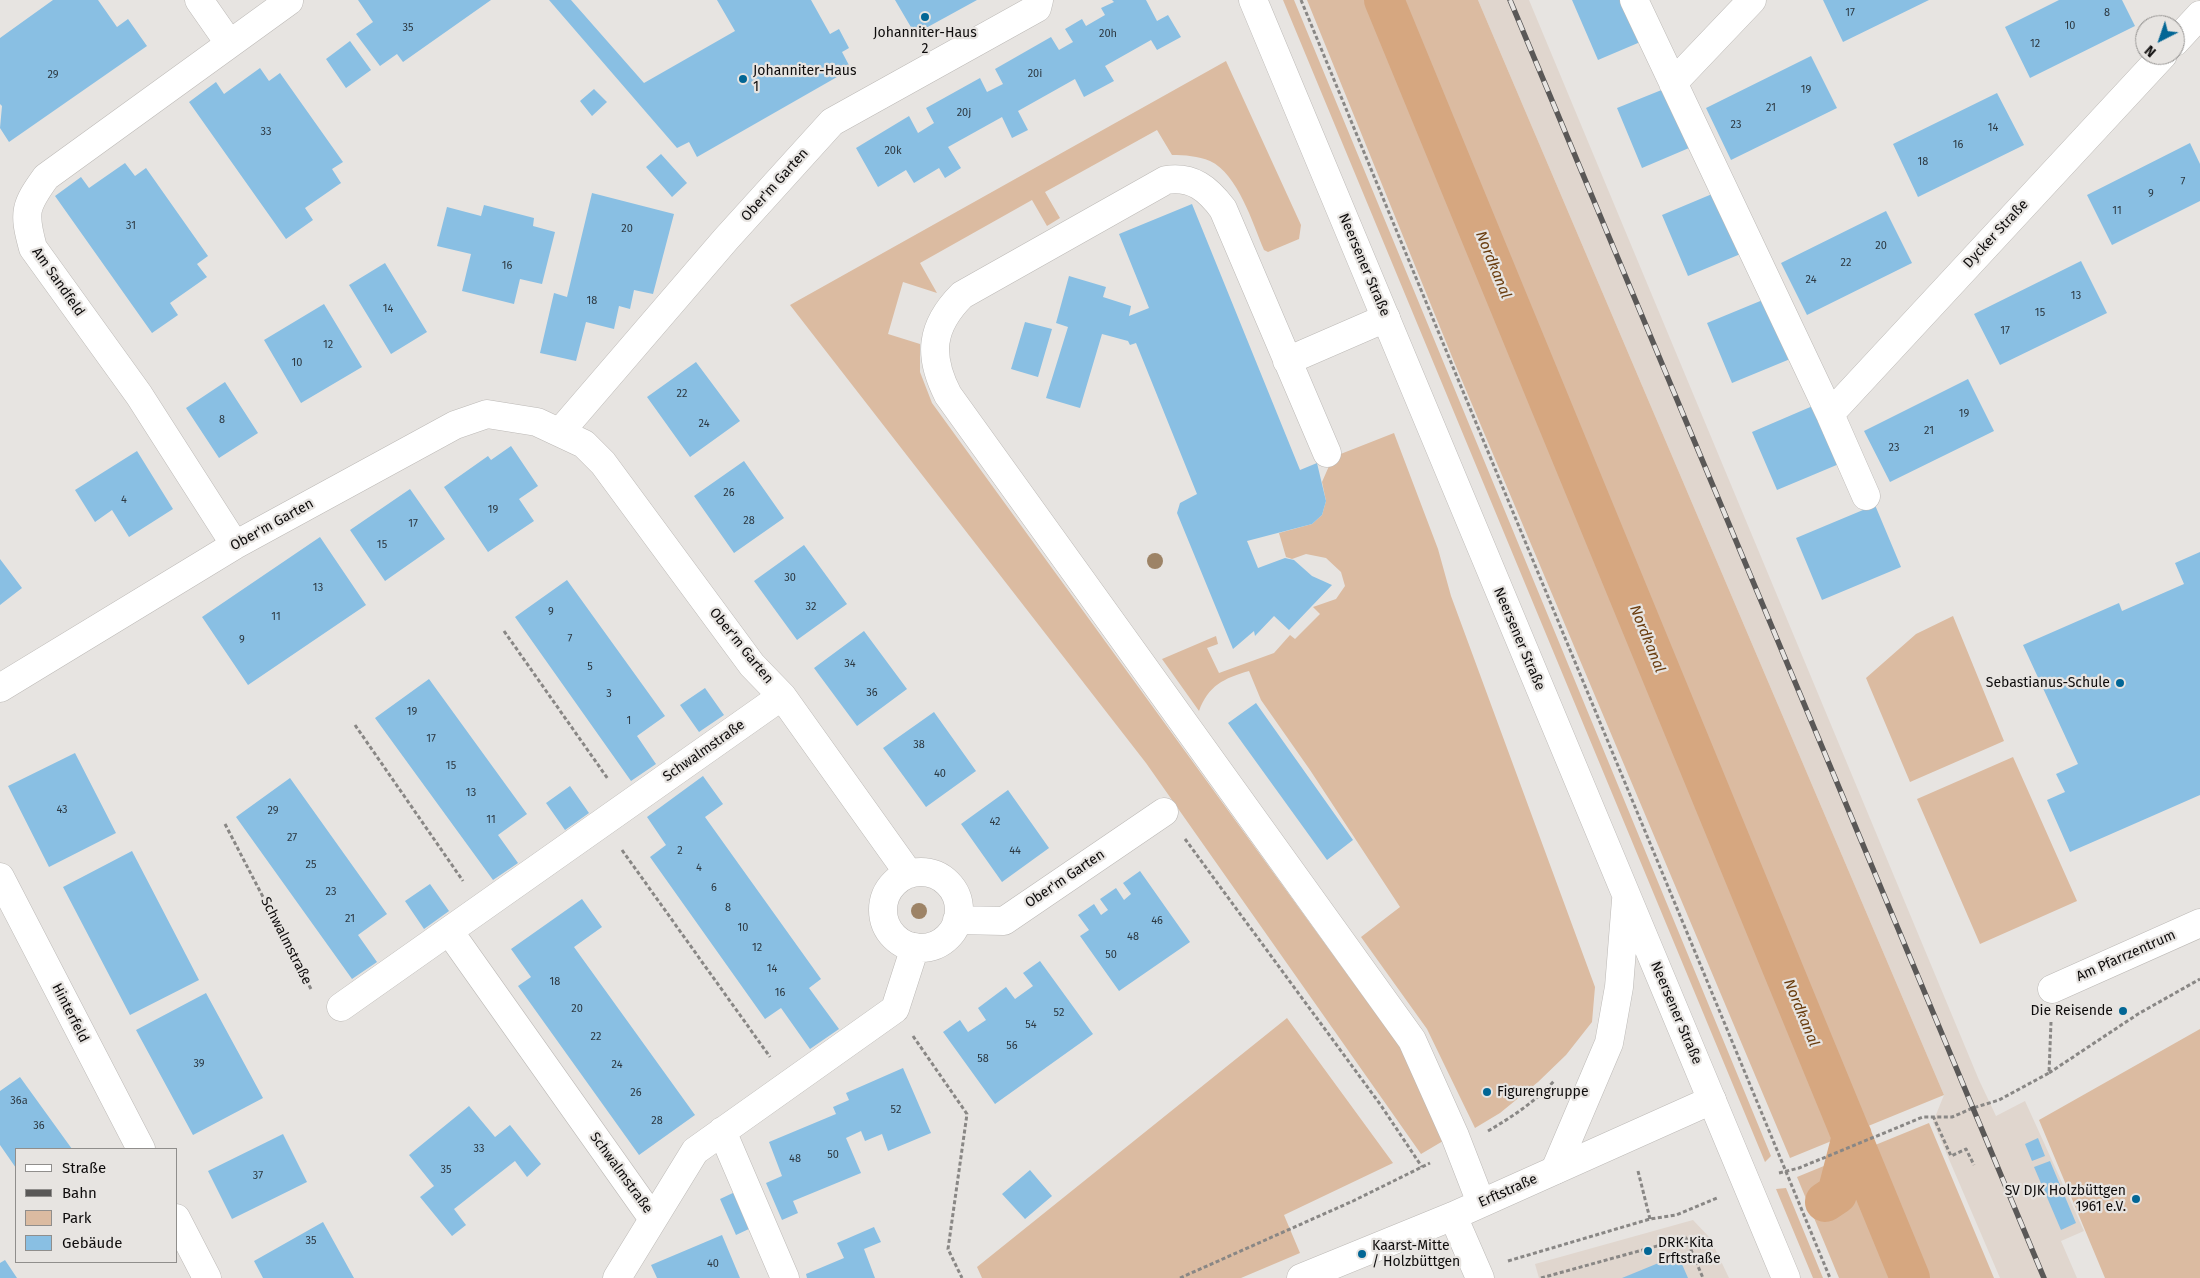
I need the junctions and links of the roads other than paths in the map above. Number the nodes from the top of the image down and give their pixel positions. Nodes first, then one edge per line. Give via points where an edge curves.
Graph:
1 (199, 0) edge
2 (1039, 0) edge
3 (1253, 0) edge
4 (1634, 0) edge
5 (1752, 0) edge
6 (289, 1) dead end
7 (2200, 15) edge
8 (2185, 31) edge
9 (229, 43) junction
10 (2154, 65) edge
11 (1674, 82) junction
12 (1386, 318) junction
13 (1288, 361) junction
14 (1830, 414) junction
15 (560, 432) junction
16 (1327, 453) dead end
17 (1866, 496) dead end
18 (235, 545) junction
19 (0, 688) edge
20 (782, 696) junction
21 (1164, 812) road end
22 (908, 874) junction
23 (0, 877) edge
24 (1626, 896) junction
25 (957, 920) junction
26 (2200, 922) edge
27 (449, 931) junction
28 (914, 947) junction
29 (2052, 989) road end
30 (341, 1006) road end
31 (1712, 1100) junction
32 (722, 1131) junction
33 (140, 1148) edge
34 (1555, 1170) junction
35 (1480, 1203) junction
36 (1453, 1216) junction
37 (653, 1218) junction
38 (178, 1222) edge
39 (1478, 1274) edge
40 (207, 1278) edge
41 (617, 1278) edge
42 (785, 1278) edge
43 (1301, 1278) edge
44 (1786, 1278) edge

1 - 9 street
2 - 15 street, Ober'm Garten via 1036,8 832,122 726,239
3 - 12 street, Neersener Straße
4 - 11 street
5 - 11 street
6 - 9 street, Am Sandfeld
7 - 8 street
9 - 18 street, Am Sandfeld via 46,177 30,199 26,223 32,248 139,395
10 - 14 street, Dycker Straße
11 - 14 street
12 - 13 street
12 - 24 street, Neersener Straße
13 - 16 street
13 - 35 street via 1223,209 1198,184 1176,178 1166,180 962,296 943,318 934,354 948,395 1394,1013 1416,1048 1460,1148
14 - 17 street
15 - 18 street, Ober'm Garten via 538,422 487,414 455,425
15 - 20 street, Ober'm Garten via 584,444 603,463 752,665
18 - 19 street, Ober'm Garten
20 - 22 street, Ober'm Garten
20 - 27 street, Schwalmstraße
21 - 25 street, Ober'm Garten via 1004,921
22 - 25 street via 932,873 951,886 957,896
22 - 28 street via 889,889 883,913 893,935
23 - 33 street, Hinterfeld
24 - 31 street, Neersener Straße
24 - 34 street via 1617,997 1609,1043
25 - 28 street via 946,938 936,944
26 - 29 street, Am Pfarrzentrum
27 - 30 street, Schwalmstraße
27 - 37 street, Schwalmstraße
28 - 32 street, Schwalmstraße via 895,1009
31 - 34 street, Erftstraße
31 - 44 street, Neersener Straße
32 - 37 street, Schwalmstraße via 695,1151
32 - 42 street
34 - 35 street, Erftstraße
35 - 36 street, Erftstraße
36 - 39 street
36 - 43 street, Erftstraße
37 - 41 street, Schwalmstraße
38 - 40 street

